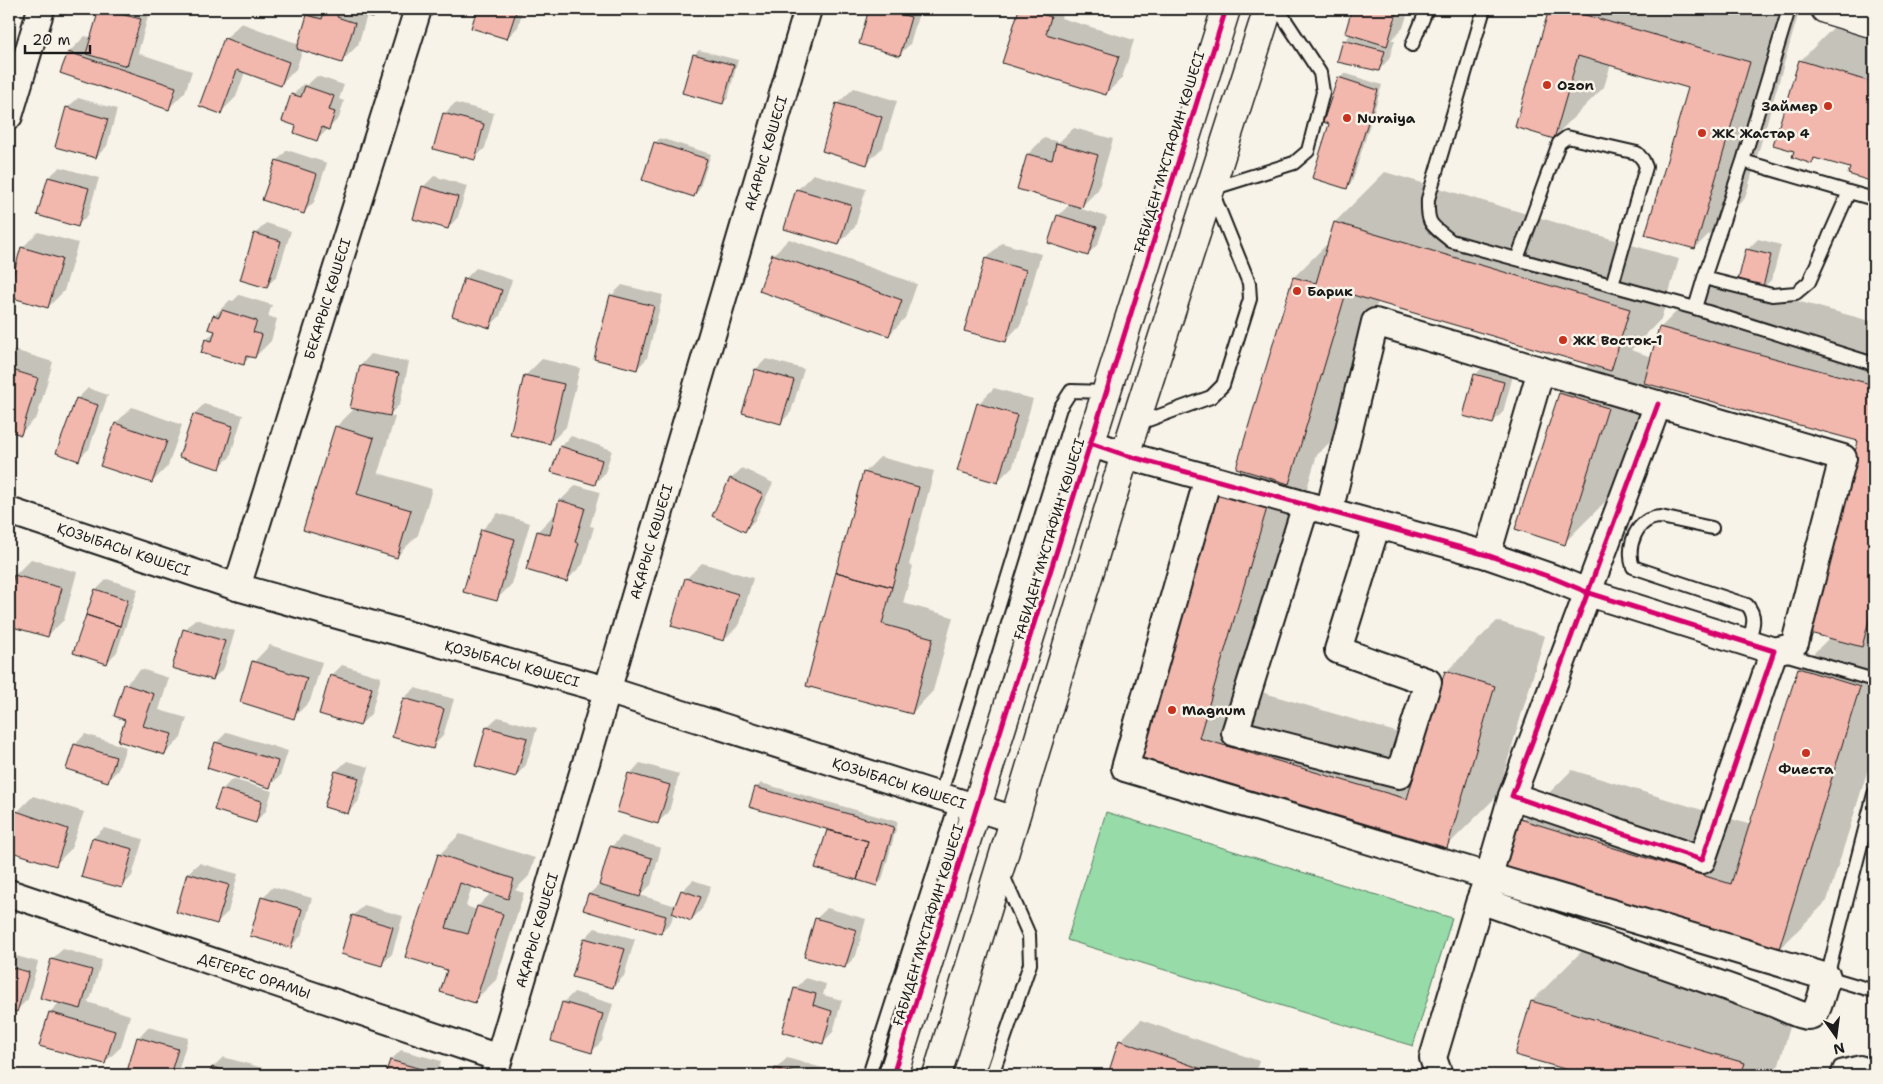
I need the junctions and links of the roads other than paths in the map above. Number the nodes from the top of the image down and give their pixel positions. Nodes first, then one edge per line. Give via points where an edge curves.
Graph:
1 (41, 9) edge
2 (418, 9) edge
3 (808, 9) edge
4 (1226, 9) edge
5 (1268, 9) edge
6 (1278, 9) edge
7 (1427, 9) edge
8 (1484, 9) edge
9 (1789, 9) edge
10 (1825, 9) edge
11 (1874, 24) edge
12 (1412, 45) dead end
13 (9, 116) edge
14 (1743, 161) junction
15 (1211, 189) junction
16 (1849, 192) junction
17 (1874, 199) edge
18 (1517, 259) junction
19 (1704, 278) junction
20 (1612, 285) junction
21 (1695, 308) junction
22 (1874, 364) edge
23 (1541, 370) junction
24 (1106, 392) junction
25 (1658, 404) junction
26 (1134, 424) junction
27 (1090, 443) junction
28 (1125, 455) junction
29 (1208, 478) junction
30 (1318, 508) junction
31 (9, 511) edge
32 (1376, 524) junction
33 (1712, 528) dead end
34 (1487, 555) junction
35 (237, 587) junction
36 (1589, 593) junction
37 (1748, 643) junction
38 (1774, 651) junction
39 (1874, 680) edge
40 (607, 690) junction
41 (1874, 794) edge
42 (1512, 796) junction
43 (958, 801) junction
44 (1015, 820) junction
45 (1000, 868) junction
46 (1489, 875) junction
47 (9, 893) edge
48 (1480, 900) junction
49 (1827, 977) junction
50 (1874, 991) edge
51 (497, 1066) edge
52 (1874, 1066) edge
53 (882, 1072) edge
54 (937, 1075) edge
55 (992, 1075) edge
56 (1439, 1075) edge
57 (1837, 1075) edge

1 - 13 street
2 - 35 street, БЕКАРЫС КӨШЕСІ
3 - 40 street, АҚАРЫС КӨШЕСІ
4 - 24 street, ҒАБИДЕН МҰСТАФИН КӨШЕСІ
5 - 15 street
6 - 15 lane via 1320,73 1323,92 1308,151 1294,163
7 - 12 lane
8 - 18 lane via 1428,199 1428,212 1431,224 1451,241
9 - 14 lane
10 - 11 street
14 - 16 lane
14 - 19 lane
15 - 26 street
15 - 26 lane via 1249,283 1250,299 1223,385 1211,397
16 - 17 lane
16 - 19 lane via 1809,282 1796,293 1772,295
18 - 20 lane
18 - 20 lane via 1559,143 1567,137 1637,153 1646,168
19 - 21 lane
20 - 21 lane
21 - 22 lane
23 - 25 street
23 - 30 street via 1375,322
23 - 34 street
24 - 27 street, ҒАБИДЕН МҰСТАФИН КӨШЕСІ
24 - 43 lane via 1071,391 1060,408
25 - 36 street
25 - 38 street via 1843,458 1795,643
26 - 28 street
27 - 28 street
27 - 43 street, ҒАБИДЕН МҰСТАФИН КӨШЕСІ
28 - 29 street
28 - 44 street
29 - 30 street
29 - 46 street via 1124,768
30 - 32 street
30 - 32 street via 1235,733 1398,775 1428,682 1338,650
31 - 35 street, ҚОЗЫБАСЫ КӨШЕСІ
32 - 34 street
33 - 37 lane via 1661,517 1646,520 1631,542 1631,561 1633,567 1747,605 1754,618
34 - 36 street
35 - 40 street, ҚОЗЫБАСЫ КӨШЕСІ
36 - 37 street
36 - 42 street
37 - 38 street
38 - 39 lane
38 - 42 street via 1702,860
40 - 43 street, ҚОЗЫБАСЫ КӨШЕСІ
40 - 51 street, АҚАРЫС КӨШЕСІ
41 - 49 lane
42 - 46 street
43 - 44 street, ҚОЗЫБАСЫ КӨШЕСІ
43 - 53 street, ҒАБИДЕН МҰСТАФИН КӨШЕСІ
44 - 45 street
45 - 54 street
45 - 55 lane via 1030,936 1030,964
46 - 48 street
46 - 49 street
47 - 51 street, ДЕГЕРЕС ОРАМЫ
48 - 49 street via 1773,1003 1804,1017 1810,1017 1817,1011
48 - 56 street via 1434,1058
49 - 50 lane
52 - 57 lane via 1860,1062 1840,1067

